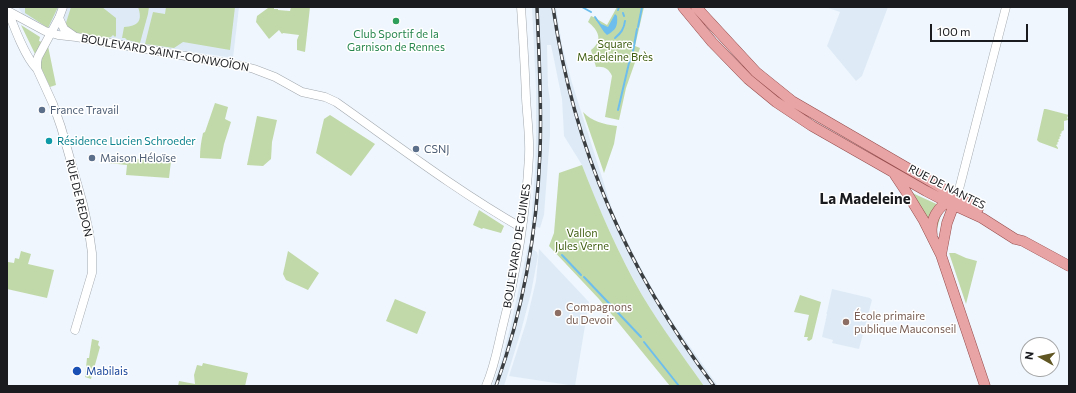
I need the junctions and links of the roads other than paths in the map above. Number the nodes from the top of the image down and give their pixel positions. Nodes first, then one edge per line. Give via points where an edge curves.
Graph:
1 (63, 7) edge
2 (521, 7) edge
3 (683, 7) edge
4 (696, 7) edge
5 (1006, 7) edge
6 (10, 9) edge
7 (59, 18) junction
8 (50, 33) junction
9 (76, 37) junction
10 (37, 65) junction
11 (863, 148) junction
12 (892, 171) junction
13 (956, 201) junction
14 (522, 228) junction
15 (932, 238) junction
16 (942, 252) junction
17 (1069, 266) edge
18 (75, 330) dead end
19 (486, 386) edge
20 (985, 386) edge

1 - 7 street
2 - 14 street, BOULEVARD DE GUINES via 529,148
3 - 11 main road via 748,79 776,102 812,126
4 - 11 main road via 756,72 792,101
5 - 13 street
6 - 8 street, BOULEVARD SAINT-CONWOÏON
6 - 10 street, RUE DE REDON via 32,65
7 - 8 street
7 - 9 street via 64,29
8 - 9 street, BOULEVARD SAINT-CONWOÏON
8 - 10 street via 38,57
9 - 14 street, BOULEVARD SAINT-CONWOÏON via 243,66 275,77 302,92 325,97 336,102 446,180
10 - 18 street, RUE DE REDON via 61,127 89,232 92,273
11 - 12 main road, RUE DE NANTES
11 - 13 main road, RUE DE NANTES via 908,169
12 - 13 main road, RUE DE NANTES
12 - 15 main road via 919,212
13 - 15 main road via 939,210 934,216 931,224
13 - 16 main road via 940,238
13 - 17 main road, RUE DE NANTES via 1015,239
14 - 19 street, BOULEVARD DE GUINES via 496,359
15 - 16 main road
16 - 20 main road

